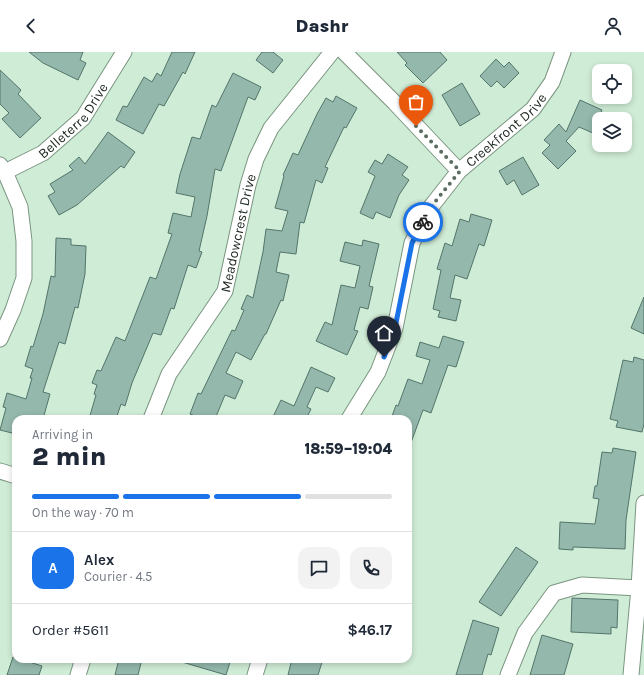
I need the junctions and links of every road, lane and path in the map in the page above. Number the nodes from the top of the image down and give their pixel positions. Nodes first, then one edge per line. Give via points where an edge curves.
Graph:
1 (124, 52) edge
2 (332, 52) edge
3 (344, 52) edge
4 (563, 52) edge
5 (2, 168) edge
6 (460, 171) junction
7 (0, 339) edge
8 (153, 415) edge
9 (351, 415) edge
10 (0, 471) edge
11 (12, 475) edge
12 (644, 503) edge
13 (640, 588) junction
14 (82, 663) edge
15 (259, 663) edge
16 (78, 675) edge
17 (255, 675) edge
18 (508, 675) edge
19 (631, 675) edge

1 - 5 street, Belleterre Drive via 83,118 43,154
2 - 8 street, Meadowcrest Drive via 271,128 256,159 248,186 225,291 169,374
3 - 6 street
4 - 6 street, Creekfront Drive via 552,82 533,109
5 - 7 street via 20,207 24,241 24,278
6 - 9 street, Creekfront Drive via 430,208 412,243 395,328 378,372
10 - 11 street
12 - 13 street
13 - 18 street via 582,585 554,593 525,633
13 - 19 street
14 - 16 street
15 - 17 street

